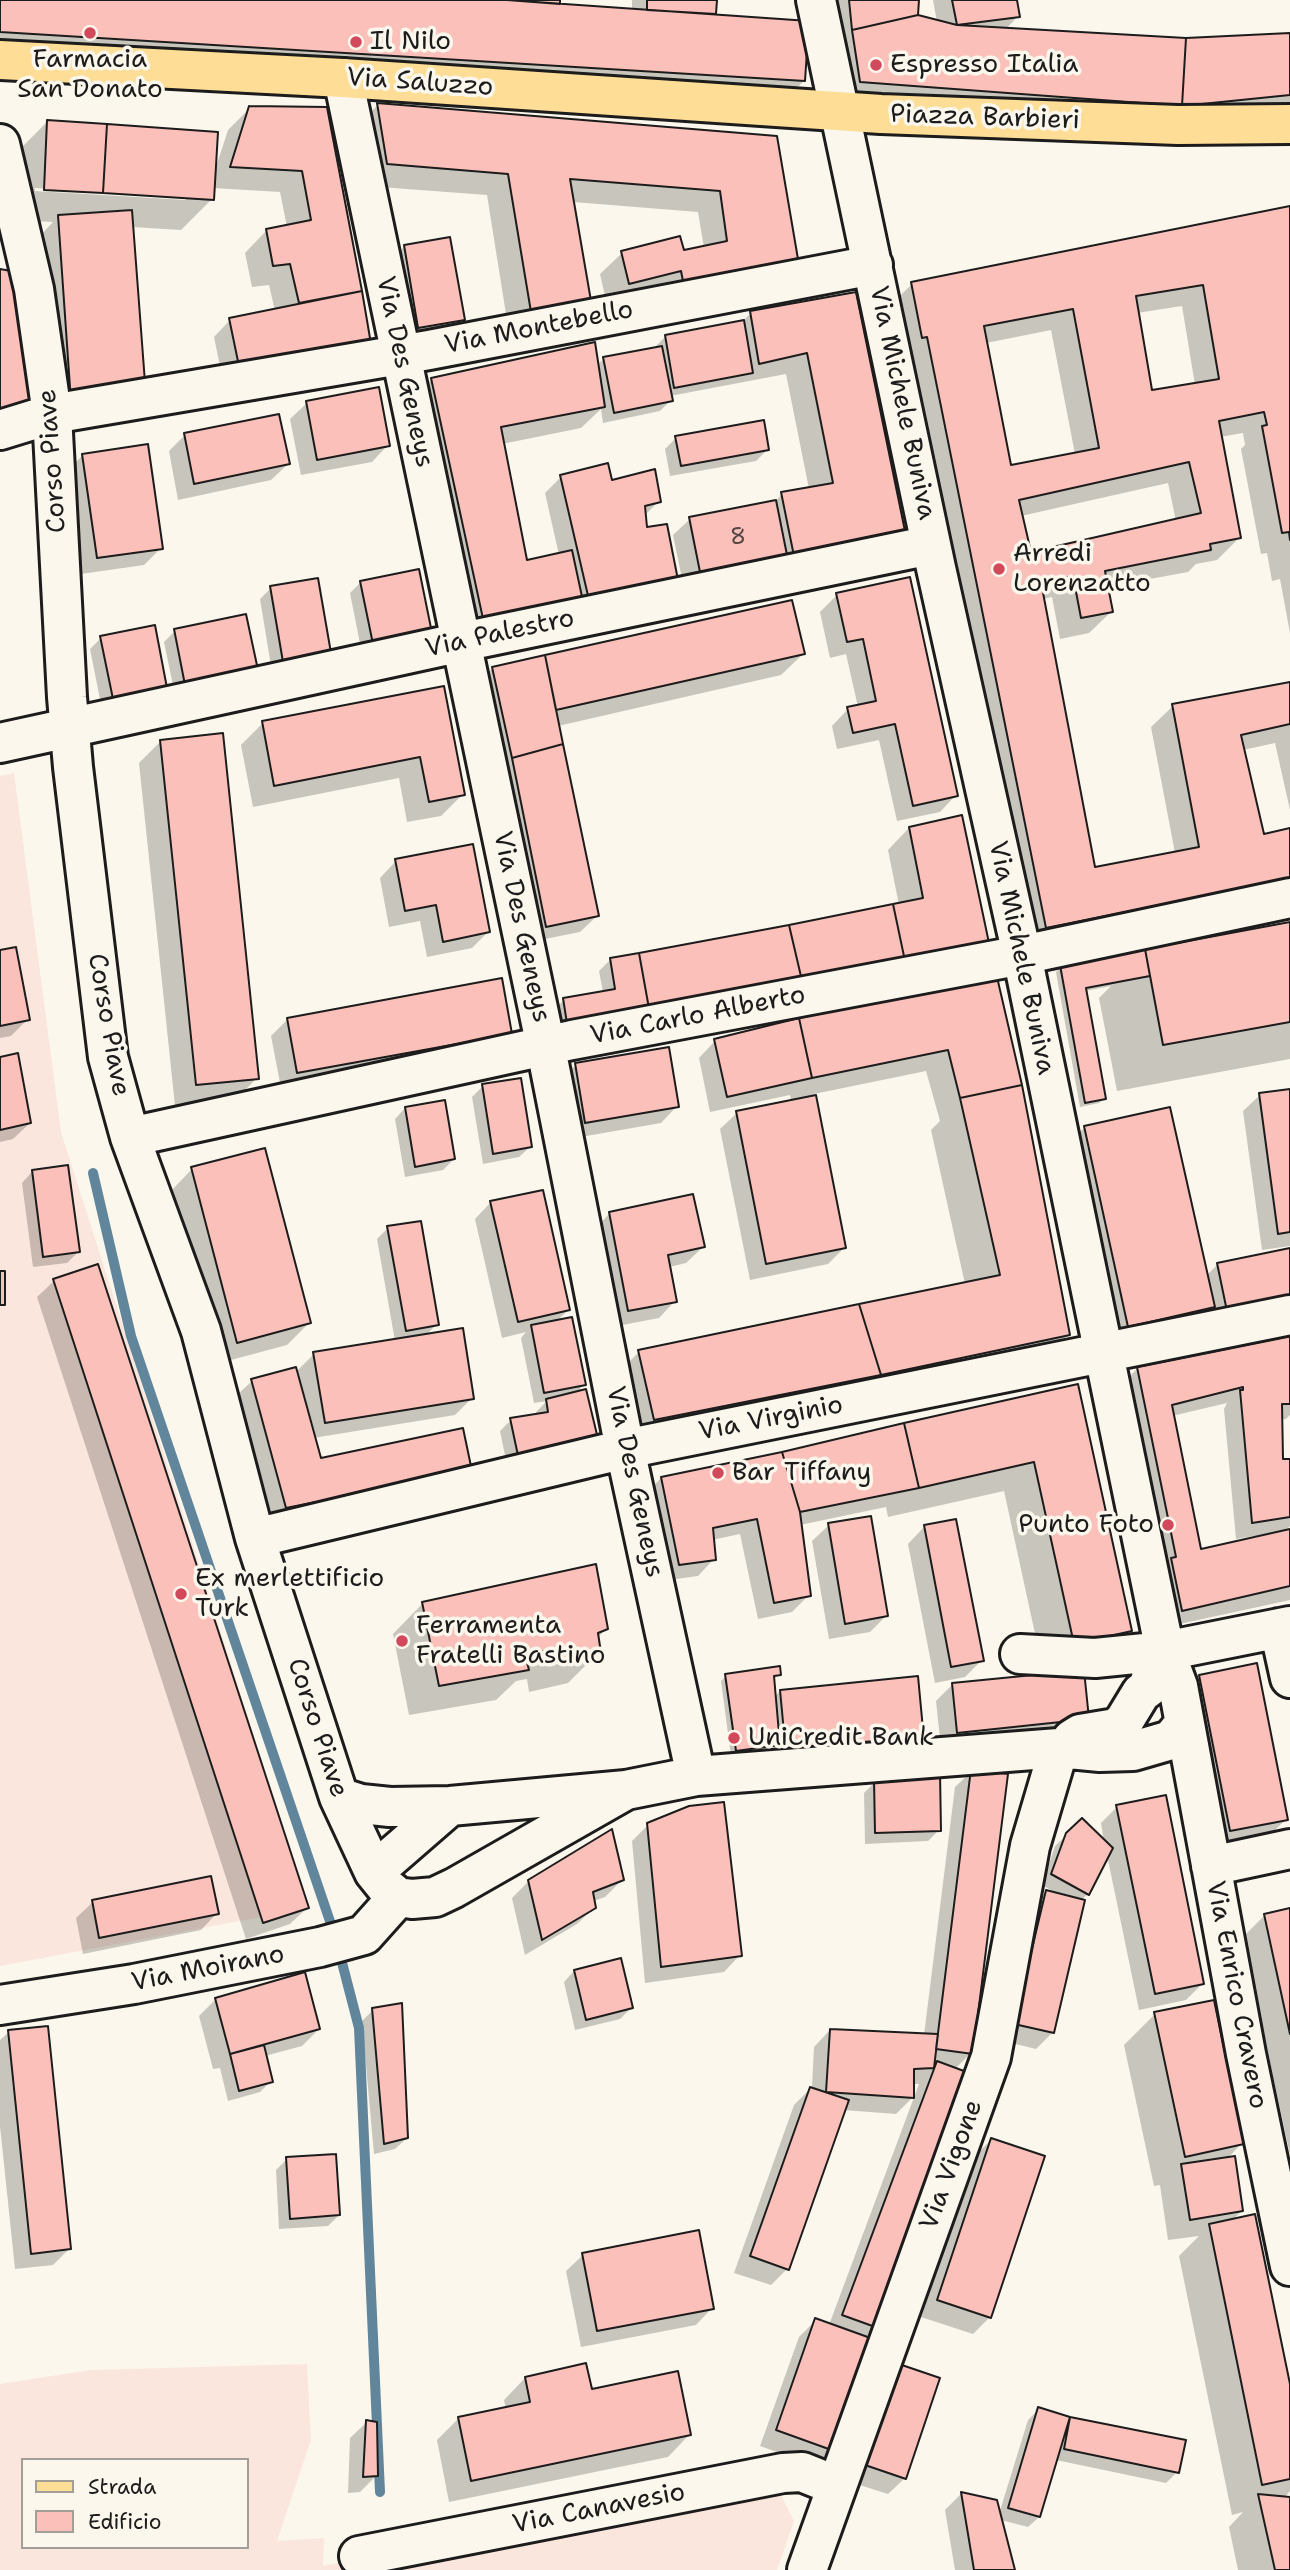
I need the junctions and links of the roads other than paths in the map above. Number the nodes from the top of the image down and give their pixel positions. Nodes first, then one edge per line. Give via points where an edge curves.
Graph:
1 (816, 0) edge
2 (0, 60) edge
3 (343, 78) junction
4 (839, 110) junction
5 (1290, 124) edge
6 (0, 144) edge
7 (873, 265) junction
8 (400, 355) junction
9 (52, 414) junction
10 (0, 429) edge
11 (931, 545) junction
12 (462, 642) junction
13 (69, 727) junction
14 (0, 743) edge
15 (1290, 898) edge
16 (1022, 955) junction
17 (546, 1045) junction
18 (130, 1137) junction
19 (1290, 1315) edge
20 (1102, 1352) junction
21 (625, 1448) junction
22 (255, 1538) junction
23 (1284, 1627) edge
24 (1165, 1651) junction
25 (1020, 1654) dead end
26 (1290, 1678) edge
27 (1129, 1713) junction
28 (1184, 1724) junction
29 (1059, 1748) junction
30 (696, 1776) junction
31 (626, 1790) junction
32 (339, 1797) junction
33 (450, 1806) junction
34 (1290, 1849) edge
35 (1212, 1866) junction
36 (386, 1884) junction
37 (0, 2005) edge
38 (1290, 2266) edge
39 (837, 2486) junction
40 (359, 2556) dead end
41 (807, 2570) edge

1 - 4 street
2 - 3 main road, Via Saluzzo
3 - 4 main road, Via Saluzzo
3 - 8 street, Via Des Geneys
4 - 5 main road, Piazza Barbieri via 1178,125
4 - 7 street
6 - 9 street, Corso Piave via 34,289
7 - 8 street, Via Montebello
7 - 11 street, Via Michele Buniva
8 - 9 street, Via Montebello
8 - 12 street, Via Des Geneys
9 - 10 street, Via Montebello
9 - 13 street, Corso Piave
11 - 12 street, Via Palestro
11 - 16 street, Via Michele Buniva
12 - 13 street, Via Palestro
12 - 17 street, Via Des Geneys
13 - 14 street, Via Palestro
13 - 18 street, Corso Piave via 108,1057
15 - 16 street, Via Carlo Alberto
16 - 17 street, Via Carlo Alberto
16 - 20 street, Via Michele Buniva
17 - 18 street, Via Carlo Alberto
17 - 21 street, Via Des Geneys
18 - 22 street, Corso Piave via 201,1331
19 - 20 street, Via Virginio
20 - 21 street, Via Virginio
20 - 24 street, Via Michele Buniva
21 - 22 street, Via Virginio
21 - 30 street, Via Des Geneys
22 - 32 street, Corso Piave
23 - 24 street
23 - 26 street
24 - 25 street via 1095,1658
24 - 27 street via 1155,1658 1149,1687
24 - 28 street, Via Michele Buniva via 1178,1686
27 - 28 street
27 - 29 street via 1116,1728 1080,1734
28 - 29 street via 1171,1740 1133,1751
28 - 35 street, Via Enrico Cravero
29 - 30 street
29 - 39 street, Via Vigone via 1030,1846 991,2057
30 - 31 street
31 - 33 street
31 - 36 street via 435,1897 412,1899
32 - 33 street via 390,1807
32 - 36 street, Corso Piave
33 - 36 street, Via Moirano
34 - 35 street
35 - 38 street, Via Enrico Cravero
36 - 37 street, Via Moirano via 364,1935 134,1984
39 - 40 street, Via Canavesio via 802,2472 783,2473
39 - 41 street, Via Vigone

